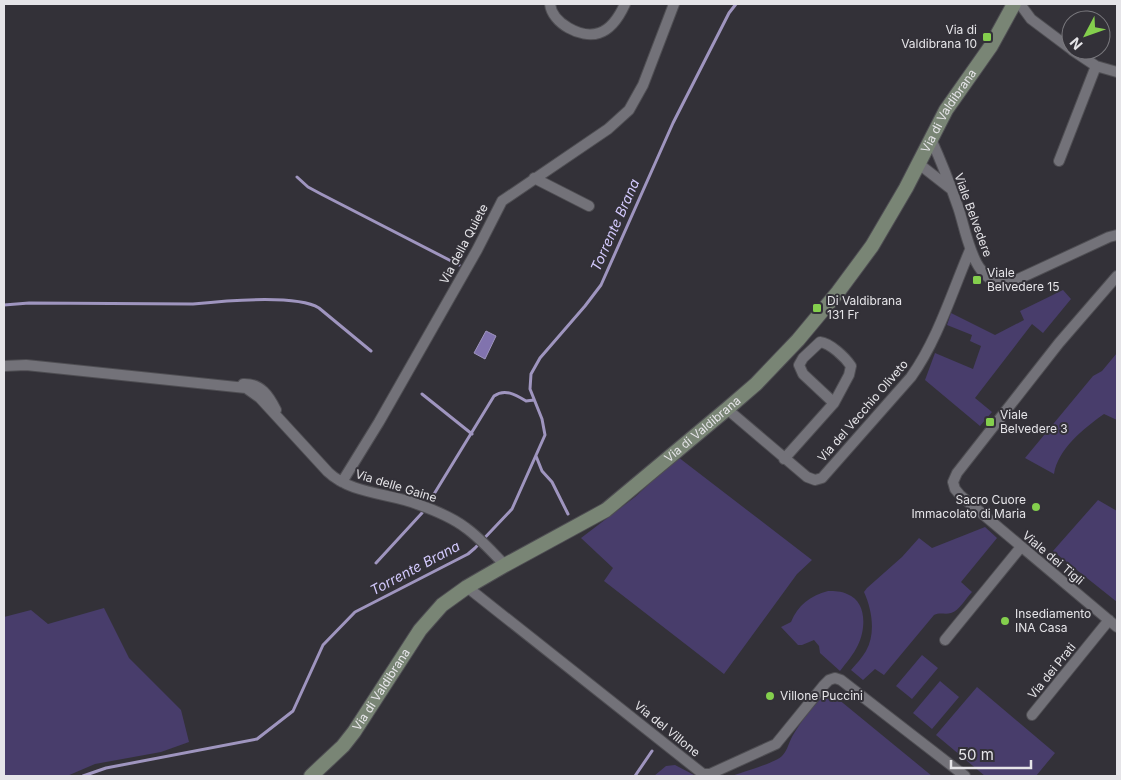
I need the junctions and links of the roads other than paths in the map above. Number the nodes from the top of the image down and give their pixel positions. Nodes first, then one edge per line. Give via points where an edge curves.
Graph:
1 (550, 4) edge
2 (625, 4) edge
3 (674, 4) edge
4 (1014, 7) edge
5 (1061, 42) edge
6 (1087, 60) edge
7 (1096, 66) junction
8 (1117, 72) edge
9 (931, 139) junction
10 (1059, 161) dead end
11 (919, 164) junction
12 (534, 178) junction
13 (952, 190) junction
14 (589, 206) dead end
15 (1117, 235) edge
16 (970, 250) junction
17 (1117, 276) edge
18 (4, 366) edge
19 (834, 403) junction
20 (727, 409) junction
21 (784, 459) junction
22 (342, 482) junction
23 (1021, 547) junction
24 (505, 565) junction
25 (467, 587) junction
26 (1113, 624) edge
27 (945, 640) dead end
28 (1032, 715) dead end
29 (311, 776) edge
30 (965, 776) edge

1 - 2 street via 561,23 595,34 606,30
3 - 12 street, Via della Quiete via 643,85 629,110 608,129
4 - 5 street
4 - 9 street, Via di Valdibrana via 946,110
6 - 7 street
7 - 8 street
7 - 10 street
9 - 11 street, Via di Valdibrana
9 - 13 street, Viale Belvedere
11 - 13 street
11 - 20 street, Via di Valdibrana via 876,240 838,292 782,358
12 - 14 street
12 - 22 street, Via della Quiete via 500,204 477,250
13 - 16 street, Viale Belvedere
15 - 16 street, Viale Belvedere via 1003,283 981,269
16 - 21 street, Via del Vecchio Oliveto via 920,363 825,475 818,480 810,479
17 - 23 street, Viale dei Tigli via 1059,343 954,478 954,486 960,495
18 - 22 street, Via delle Gaine via 26,365 256,386 270,399 285,426 328,472
19 - 19 street via 851,366 828,345 820,342 799,365 803,374
19 - 21 street
20 - 21 street, Via del Vecchio Oliveto
20 - 24 street, Via di Valdibrana via 606,510
22 - 24 street, Via delle Gaine via 416,503 456,521
23 - 26 street, Viale dei Tigli
23 - 27 street
24 - 25 street, Via di Valdibrana
25 - 29 street, Via di Valdibrana via 442,605 426,622 354,732
25 - 30 street, Via del Villone via 701,772 710,774 779,742 824,685 835,678
26 - 28 street, Via dei Prati

